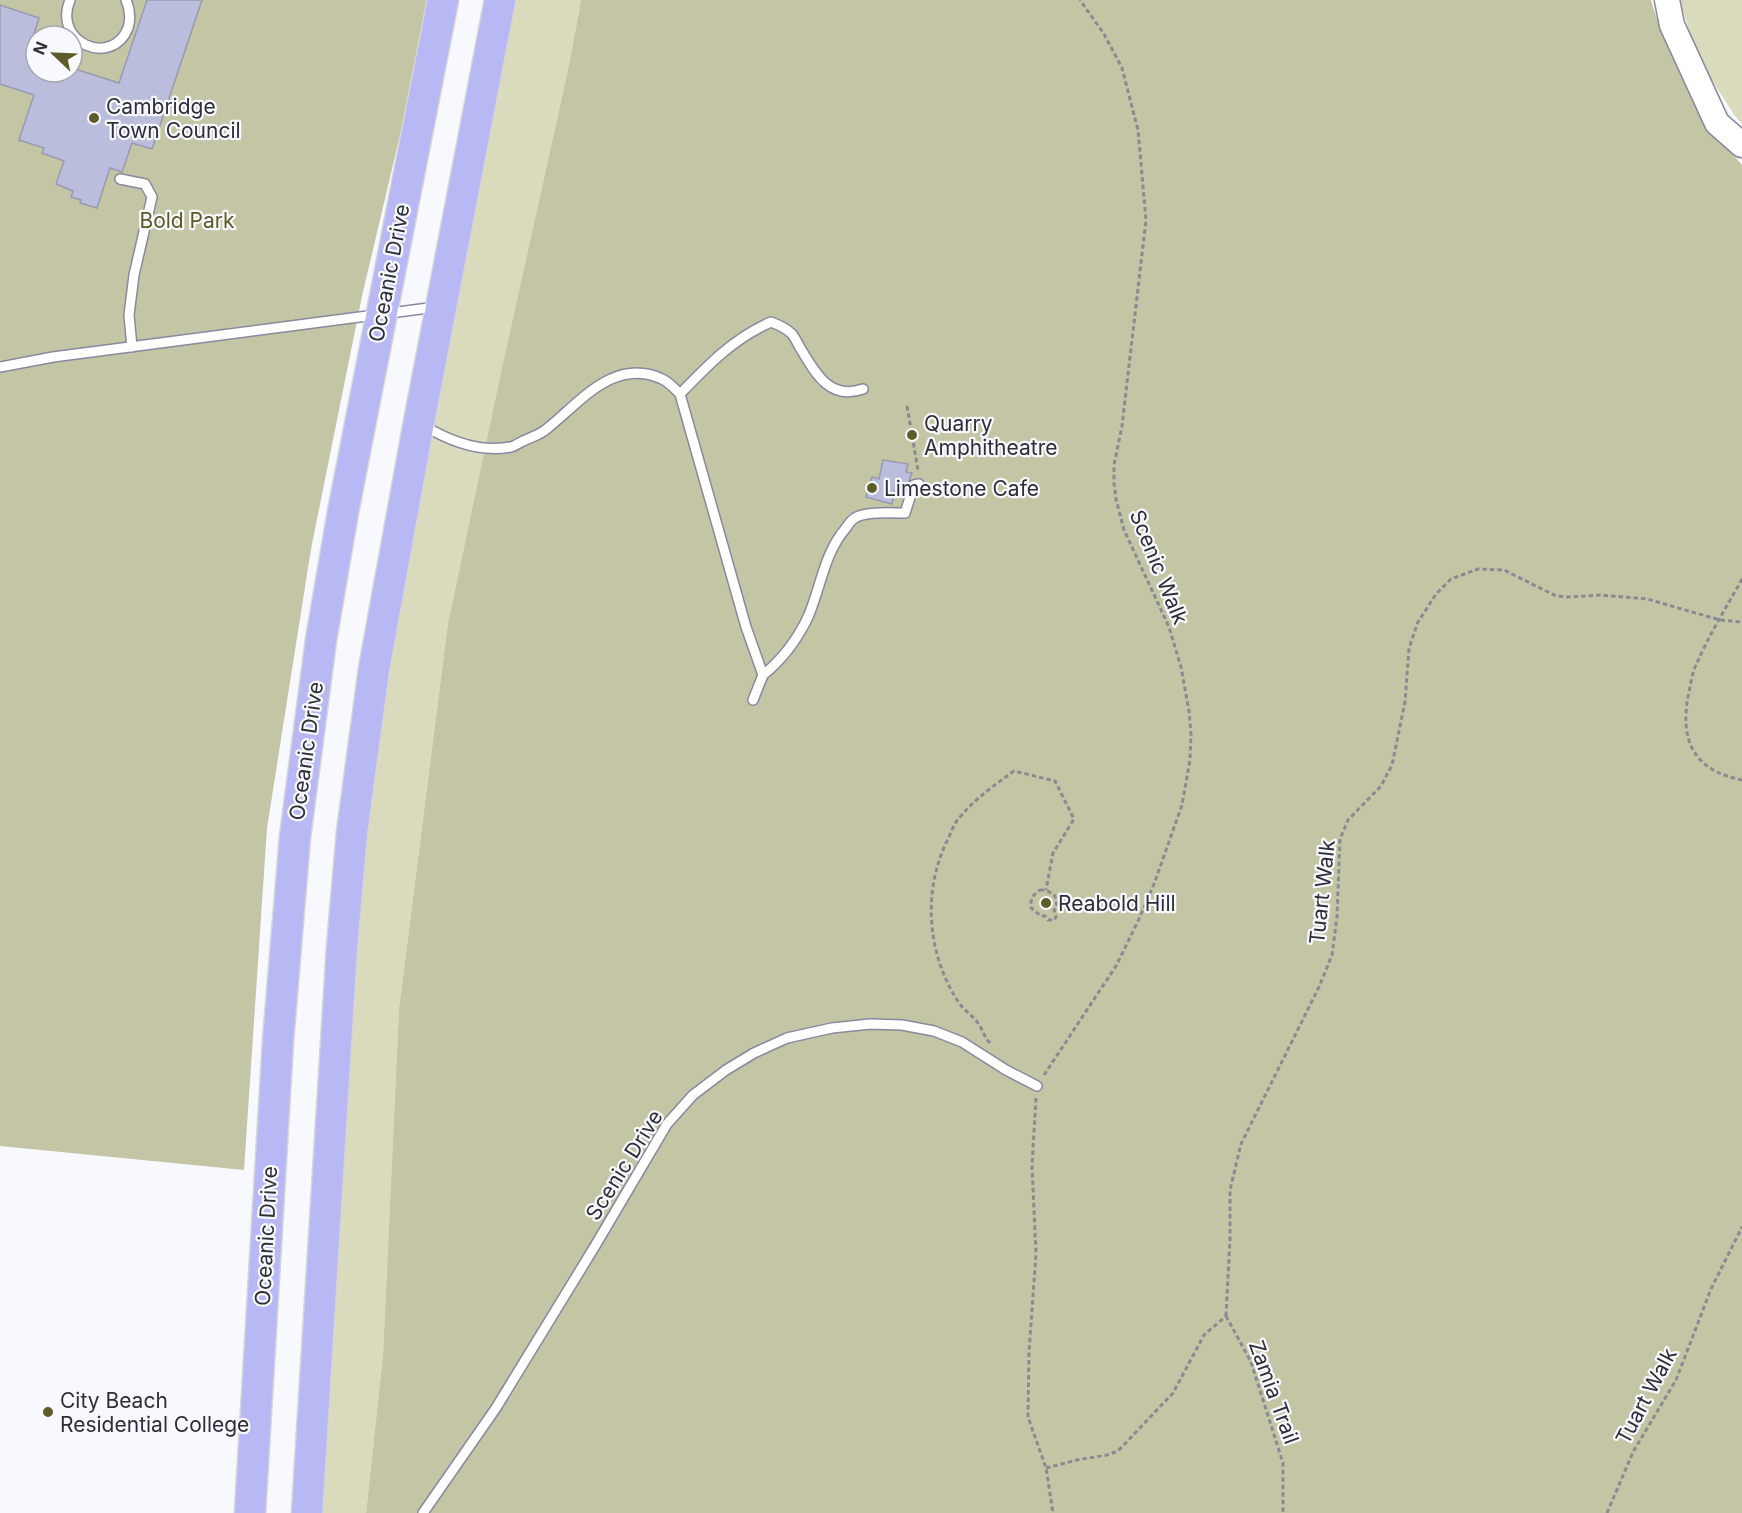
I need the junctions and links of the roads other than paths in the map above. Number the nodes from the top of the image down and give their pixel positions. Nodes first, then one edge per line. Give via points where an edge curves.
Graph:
1 (70, 0) edge
2 (126, 0) edge
3 (443, 0) edge
4 (500, 0) edge
5 (1667, 0) edge
6 (1742, 145) edge
7 (120, 179) dead end
8 (441, 307) junction
9 (381, 315) junction
10 (132, 347) junction
11 (0, 367) edge
12 (863, 389) dead end
13 (680, 394) junction
14 (419, 422) junction
15 (919, 484) road end
16 (763, 675) junction
17 (753, 700) dead end
18 (1037, 1086) road end
19 (250, 1513) edge
20 (307, 1513) edge
21 (423, 1513) edge

1 - 2 lane via 66,8 69,30 75,39 95,48 106,47 124,35 130,13
3 - 9 main road, Oceanic Drive
4 - 8 main road
5 - 6 street via 1672,25 1717,123
7 - 10 lane via 145,184 152,197 131,295
8 - 9 lane
8 - 14 main road
9 - 10 lane
9 - 19 main road, Oceanic Drive via 321,640 295,837 278,1041
10 - 11 lane
12 - 13 lane via 839,392 824,383 793,335 771,322 722,352
13 - 14 lane via 664,380 642,373 622,374 601,383 542,432 512,447 465,445
13 - 16 lane
14 - 20 main road via 374,669 352,832
15 - 16 lane via 914,485 905,513 855,518 839,536 801,630
16 - 17 lane
18 - 21 lane, Scenic Drive via 962,1042 934,1030 902,1025 832,1028 787,1038 726,1070 693,1095 667,1124 496,1408

